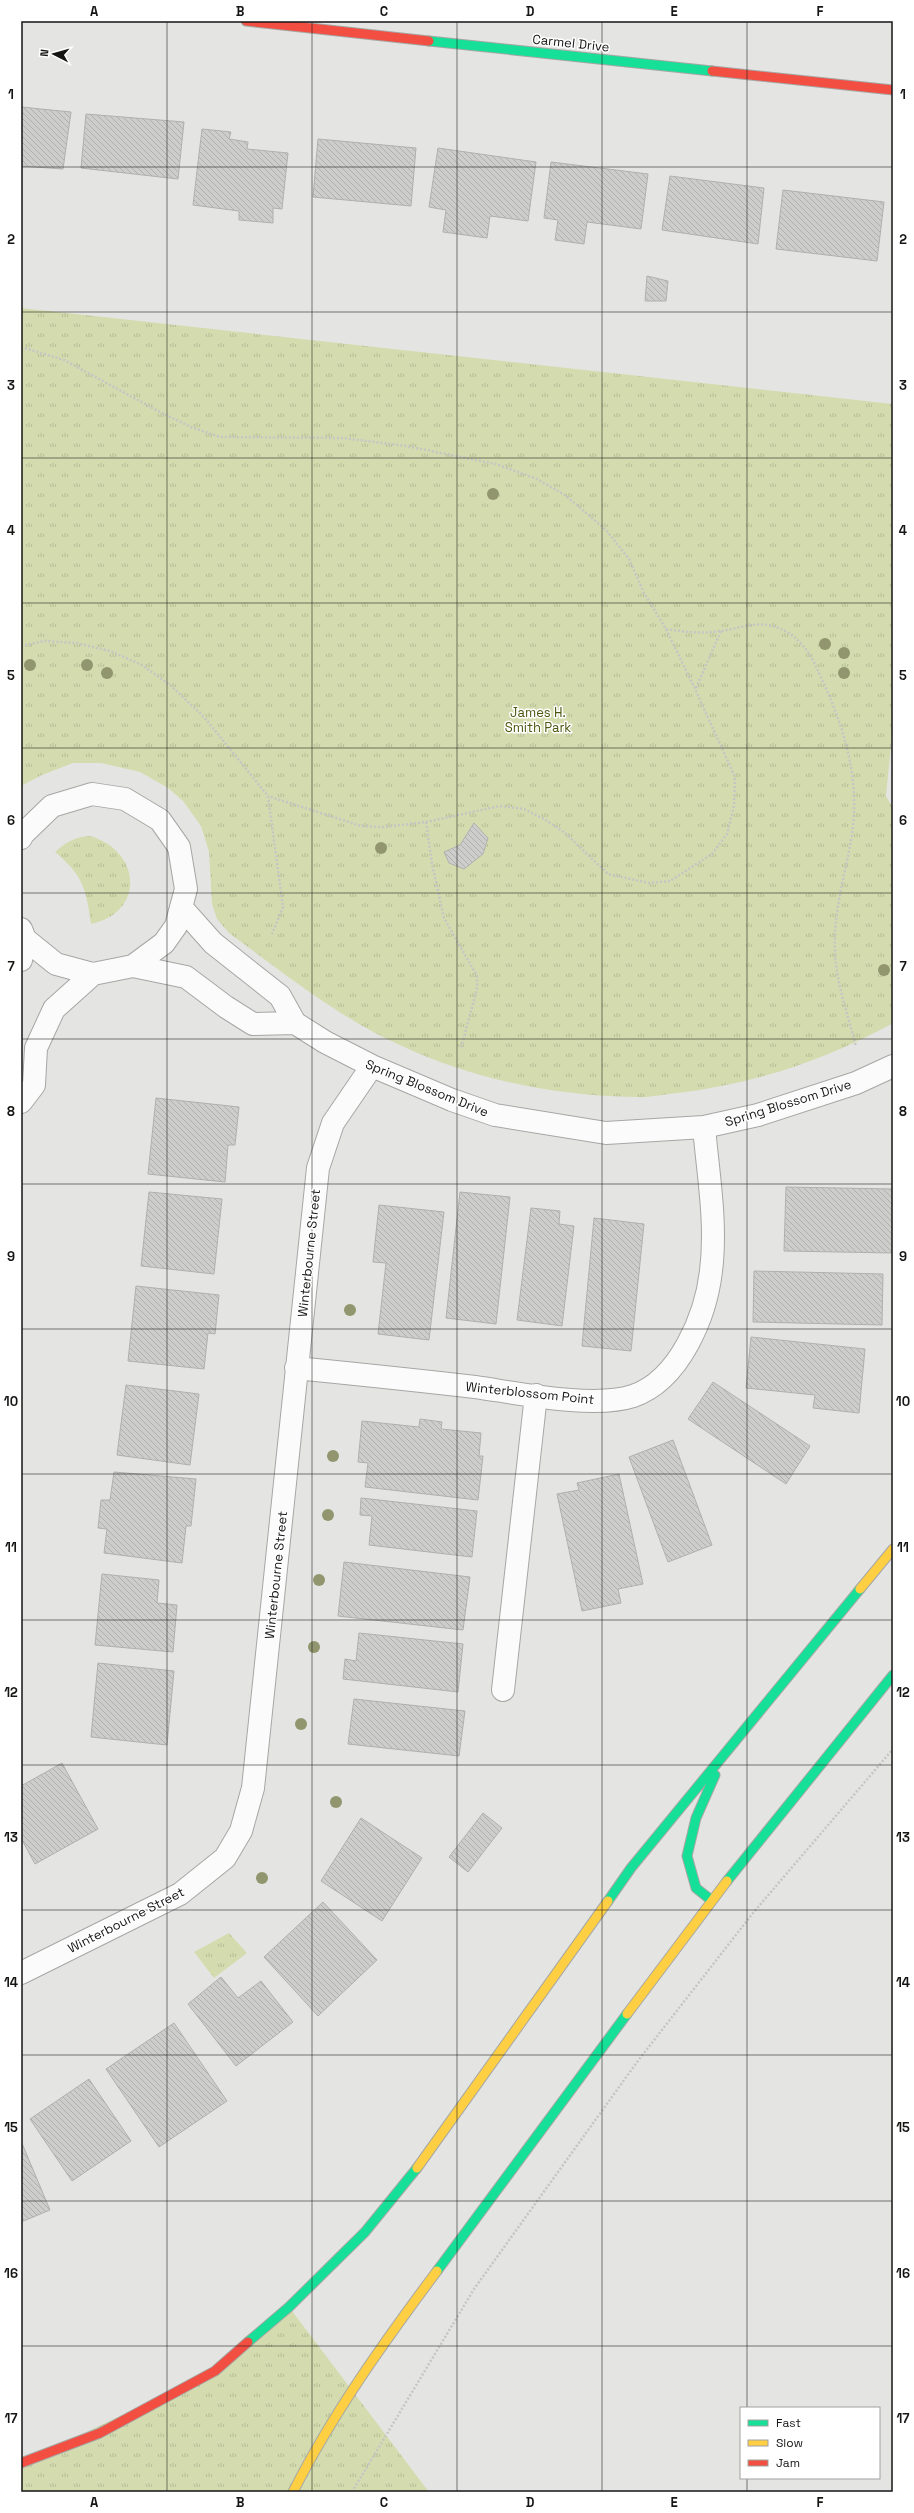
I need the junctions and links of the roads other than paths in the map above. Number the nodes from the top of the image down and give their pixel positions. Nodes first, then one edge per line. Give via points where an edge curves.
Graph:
1 (246, 21) edge
2 (893, 90) edge
3 (29, 820) edge
4 (21, 838) edge
5 (182, 907) junction
6 (23, 934) edge
7 (21, 960) edge
8 (132, 966) junction
9 (93, 974) junction
10 (295, 1023) junction
11 (372, 1066) junction
12 (893, 1066) edge
13 (21, 1102) edge
14 (704, 1127) junction
15 (296, 1368) junction
16 (536, 1395) junction
17 (893, 1549) edge
18 (893, 1676) edge
19 (503, 1690) dead end
20 (728, 1747) junction
21 (711, 1900) junction
22 (21, 1973) edge
23 (21, 2463) edge
24 (293, 2492) edge

1 - 2 main road, Carmel Drive
3 - 4 street
3 - 5 street via 52,806 92,794 125,799 160,820 178,847 186,889
5 - 8 street via 176,926 164,943
5 - 10 street, Spring Blossom Drive via 213,943 280,996
6 - 7 street
6 - 9 street via 56,964
8 - 9 street
8 - 10 street via 186,976 226,1008 253,1024
9 - 13 street via 54,1009 36,1048 34,1085
10 - 11 street, Spring Blossom Drive
11 - 14 street, Spring Blossom Drive via 433,1093 495,1115 606,1133
11 - 15 street, Winterbourne Street via 333,1123 318,1168
12 - 14 street, Spring Blossom Drive via 856,1083 758,1115
14 - 16 street, Winterblossom Point via 713,1231 711,1271 704,1308 690,1341 663,1378 634,1396 594,1402
15 - 16 street, Winterblossom Point
15 - 22 street, Winterbourne Street via 253,1788 241,1831 225,1858 180,1894
16 - 19 street
17 - 20 main road
18 - 21 main road
20 - 21 main road via 696,1818 687,1856 696,1888
20 - 23 main road via 631,1868 434,2146 365,2232 289,2307 215,2371 100,2433
21 - 24 main road via 367,2365 316,2446

